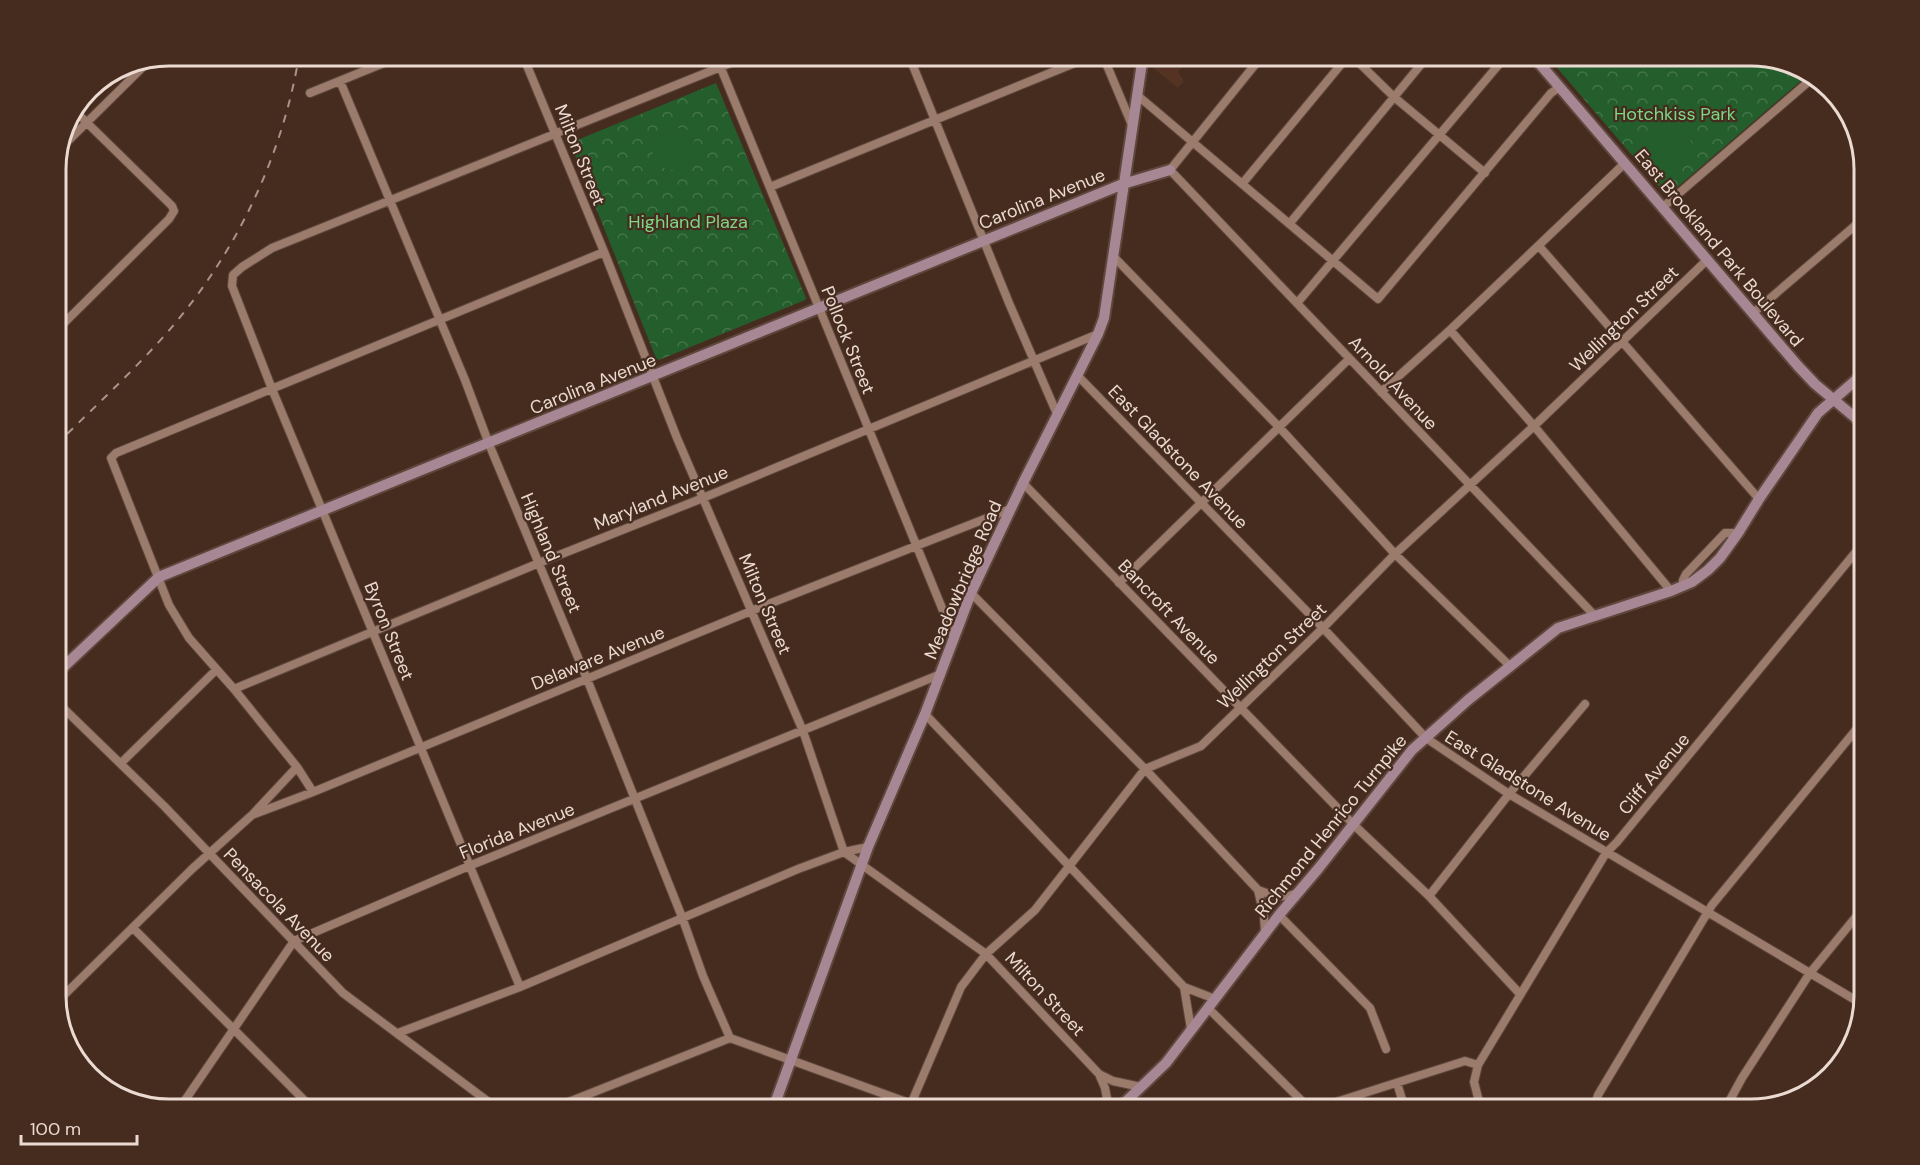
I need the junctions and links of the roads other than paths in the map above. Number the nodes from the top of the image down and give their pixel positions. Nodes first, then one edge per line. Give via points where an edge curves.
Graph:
1 (377, 66) edge
2 (527, 66) edge
3 (913, 66) edge
4 (1067, 66) edge
5 (1107, 66) edge
6 (1142, 66) edge
7 (1254, 66) edge
8 (1342, 66) edge
9 (1361, 66) edge
10 (1420, 66) edge
11 (1497, 66) edge
12 (1542, 66) edge
13 (721, 67) joint
14 (139, 71) edge
15 (340, 81) junction
16 (1807, 83) edge
17 (1560, 87) junction
18 (310, 93) dead end
19 (1137, 96) junction
20 (1394, 97) junction
21 (81, 117) edge
22 (937, 119) junction
23 (87, 123) junction
24 (1132, 125) junction
25 (555, 134) junction
26 (1438, 134) junction
27 (72, 137) edge
28 (1192, 143) junction
29 (1625, 163) junction
30 (1170, 170) junction
31 (1485, 173) junction
32 (1123, 184) junction
33 (1242, 184) junction
34 (770, 188) junction
35 (391, 202) junction
36 (1663, 207) junction
37 (1290, 223) junction
38 (1854, 227) edge
39 (985, 240) junction
40 (1539, 246) junction
41 (604, 252) junction
42 (1114, 257) junction
43 (1707, 260) junction
44 (1332, 261) junction
45 (1298, 302) junction
46 (819, 309) junction
47 (1753, 314) junction
48 (66, 321) edge
49 (439, 321) junction
50 (1450, 330) junction
51 (1098, 334) junction
52 (1622, 342) junction
53 (1349, 359) junction
54 (1035, 360) junction
55 (1077, 375) junction
56 (654, 376) junction
57 (1854, 381) edge
58 (272, 389) junction
59 (1381, 392) junction
60 (1833, 399) junction
61 (1057, 414) junction
62 (1854, 417) edge
63 (1534, 426) junction
64 (1279, 427) junction
65 (868, 430) junction
66 (489, 444) junction
67 (1023, 483) junction
68 (1469, 485) junction
69 (703, 498) junction
70 (1759, 499) junction
71 (1200, 502) junction
72 (1010, 509) junction
73 (324, 511) junction
74 (918, 545) junction
75 (1395, 554) junction
76 (1854, 555) edge
77 (539, 563) junction
78 (159, 577) junction
79 (1119, 583) junction
80 (1671, 591) junction
81 (970, 593) junction
82 (752, 610) junction
83 (1595, 615) junction
84 (1323, 628) junction
85 (373, 633) junction
86 (953, 635) junction
87 (66, 665) edge
88 (1511, 667) junction
89 (216, 670) junction
90 (941, 674) junction
91 (587, 679) junction
92 (234, 689) junction
93 (1585, 704) dead end
94 (1241, 708) junction
95 (66, 711) edge
96 (925, 714) junction
97 (802, 731) junction
98 (1854, 732) edge
99 (1426, 738) junction
100 (421, 746) junction
101 (121, 763) junction
102 (297, 767) junction
103 (1145, 769) junction
104 (313, 792) junction
105 (1509, 794) junction
106 (635, 800) junction
107 (252, 815) junction
108 (1354, 825) junction
109 (868, 847) junction
110 (844, 852) junction
111 (1606, 853) junction
112 (209, 854) junction
113 (469, 866) junction
114 (862, 867) junction
115 (1070, 868) junction
116 (1258, 890) junction
117 (1295, 894) junction
118 (1429, 896) junction
119 (1707, 912) junction
120 (1279, 915) junction
121 (682, 917) junction
122 (1854, 919) edge
123 (133, 928) junction
124 (1265, 933) junction
125 (294, 941) junction
126 (986, 954) junction
127 (1810, 973) junction
128 (520, 987) junction
129 (1184, 987) junction
130 (66, 993) edge
131 (1520, 994) junction
132 (1215, 999) junction
133 (1854, 999) edge
134 (1208, 1008) junction
135 (233, 1029) junction
136 (1191, 1029) junction
137 (398, 1033) junction
138 (730, 1038) junction
139 (1386, 1049) dead end
140 (792, 1061) junction
141 (1478, 1065) junction
142 (1099, 1074) junction
143 (1397, 1083) junction
144 (1141, 1087) junction
145 (186, 1099) edge
146 (302, 1099) edge
147 (484, 1099) edge
148 (578, 1099) edge
149 (777, 1099) edge
150 (897, 1099) edge
151 (913, 1099) edge
152 (1112, 1099) edge
153 (1128, 1099) edge
154 (1301, 1099) edge
155 (1347, 1099) edge
156 (1402, 1099) edge
157 (1478, 1099) edge
158 (1597, 1099) edge
159 (1731, 1099) edge

1 - 15 street
2 - 25 street, Milton Street
3 - 22 street
4 - 22 street
5 - 24 street
6 - 19 street, Meadowbridge Road
7 - 28 street
8 - 33 street
9 - 20 street
10 - 20 street
11 - 26 street
12 - 17 street, East Brookland Park Boulevard
13 - 25 street
13 - 34 street, Pollock Street
14 - 23 street
15 - 18 street
15 - 35 street, Highland Street
16 - 36 street
17 - 29 street, East Brookland Park Boulevard
17 - 31 street
19 - 24 street, Meadowbridge Road
19 - 28 street
20 - 26 street
20 - 37 street
21 - 23 street
22 - 34 street
22 - 39 street
23 - 27 street
23 - 48 street via 174,210 170,219
24 - 32 street, Meadowbridge Road
25 - 35 street
25 - 41 street, Milton Street
26 - 31 street
26 - 44 street
28 - 30 street
28 - 33 street
29 - 36 street, East Brookland Park Boulevard
29 - 40 street
30 - 32 street, Carolina Avenue
30 - 45 street, Arnold Avenue
31 - 44 street via 1378,299
32 - 39 street, Carolina Avenue
32 - 42 street, Meadowbridge Road
33 - 37 street
34 - 46 street, Pollock Street
35 - 49 street, Highland Street
35 - 58 street, Byron Street via 272,248 233,275 232,286
36 - 43 street, East Brookland Park Boulevard
37 - 44 street
38 - 47 street
39 - 46 street, Carolina Avenue
39 - 54 street
40 - 50 street
40 - 52 street
41 - 49 street
41 - 56 street, Milton Street
42 - 51 street, Meadowbridge Road
42 - 64 street
43 - 47 street, East Brookland Park Boulevard
43 - 52 street, Wellington Street
44 - 45 street
45 - 53 street, Arnold Avenue
46 - 56 street, Carolina Avenue
46 - 65 street, Pollock Street
47 - 60 street, East Brookland Park Boulevard via 1809,378
49 - 58 street
49 - 66 street, Highland Street
50 - 59 street
50 - 63 street
51 - 54 street, Maryland Avenue
51 - 55 street, Meadowbridge Road
52 - 63 street, Wellington Street
52 - 70 street
53 - 59 street, Arnold Avenue
53 - 64 street
54 - 61 street
54 - 65 street, Maryland Avenue
55 - 61 street, Meadowbridge Road
55 - 71 street, East Gladstone Avenue
56 - 66 street, Carolina Avenue
56 - 69 street, Milton Street
57 - 60 street, Richmond Henrico Turnpike
58 - 73 street, Byron Street
58 - 78 street via 111,458
59 - 68 street, Arnold Avenue
60 - 62 street, East Brookland Park Boulevard
60 - 70 street, Richmond Henrico Turnpike via 1818,413
61 - 67 street, Meadowbridge Road
63 - 68 street, Wellington Street
63 - 80 street
64 - 71 street
64 - 75 street
65 - 69 street, Maryland Avenue
65 - 74 street, Pollock Street
66 - 73 street, Carolina Avenue
66 - 77 street, Highland Street
67 - 72 street, Meadowbridge Road
67 - 79 street, Bancroft Avenue
68 - 75 street, Wellington Street
68 - 83 street, Arnold Avenue
69 - 77 street, Maryland Avenue
69 - 82 street, Milton Street
70 - 80 street, Richmond Henrico Turnpike via 1715,564 1700,577
71 - 79 street
71 - 84 street, East Gladstone Avenue
72 - 74 street, Delaware Avenue
72 - 81 street, Meadowbridge Road
73 - 78 street, Carolina Avenue
73 - 85 street, Byron Street
74 - 82 street, Delaware Avenue
74 - 86 street, Pollock Street
75 - 84 street, Wellington Street
75 - 88 street
76 - 111 street, Cliff Avenue
77 - 85 street, Maryland Avenue
77 - 91 street, Highland Street
78 - 87 street, Carolina Avenue
78 - 89 street via 169,605 189,638
79 - 94 street, Bancroft Avenue
80 - 83 street, Richmond Henrico Turnpike
81 - 86 street, Meadowbridge Road
81 - 103 street
82 - 91 street, Delaware Avenue
82 - 97 street, Milton Street
83 - 88 street, Richmond Henrico Turnpike via 1558,628
84 - 94 street, Wellington Street
84 - 99 street, East Gladstone Avenue
85 - 92 street, Maryland Avenue
85 - 100 street, Byron Street
86 - 90 street, Meadowbridge Road
88 - 99 street, Richmond Henrico Turnpike
89 - 92 street
89 - 101 street
90 - 96 street, Meadowbridge Road
90 - 97 street, Florida Avenue
91 - 100 street, Delaware Avenue
91 - 106 street, Highland Street
92 - 102 street
93 - 105 street
94 - 103 street, Wellington Street via 1201,746
94 - 108 street, Bancroft Avenue
95 - 101 street, Pensacola Avenue
96 - 109 street, Meadowbridge Road
96 - 115 street
97 - 106 street, Florida Avenue
97 - 110 street, Milton Street
98 - 119 street
99 - 105 street, East Gladstone Avenue
99 - 108 street, Richmond Henrico Turnpike via 1404,759
100 - 104 street, Delaware Avenue
100 - 113 street, Byron Street
101 - 112 street, Pensacola Avenue
102 - 104 street
102 - 107 street
103 - 115 street
103 - 116 street
104 - 107 street, Delaware Avenue
105 - 111 street, East Gladstone Avenue
105 - 118 street
106 - 113 street, Florida Avenue
106 - 121 street, Highland Street
107 - 112 street, Delaware Avenue
108 - 117 street, Richmond Henrico Turnpike
108 - 118 street, Bancroft Avenue
109 - 110 street
109 - 114 street, Meadowbridge Road
110 - 114 street, Milton Street
110 - 121 street
111 - 119 street, East Gladstone Avenue
111 - 131 street, Cliff Avenue
112 - 123 street, Delaware Avenue
112 - 125 street, Pensacola Avenue
113 - 125 street, Florida Avenue
113 - 128 street, Byron Street
114 - 126 street, Milton Street
114 - 140 street, Meadowbridge Road
115 - 126 street via 1035,910
115 - 129 street
116 - 117 street via 1275,896
116 - 124 street
117 - 120 street, Richmond Henrico Turnpike
118 - 131 street, Bancroft Avenue
119 - 127 street, East Gladstone Avenue
119 - 158 street
120 - 124 street, Richmond Henrico Turnpike
120 - 139 street via 1370,1008
121 - 128 street
121 - 138 street, Highland Street
122 - 127 street
123 - 130 street, Delaware Avenue
123 - 135 street
124 - 132 street, Richmond Henrico Turnpike
125 - 135 street
125 - 137 street, Pensacola Avenue via 343,993
126 - 142 street, Milton Street
126 - 151 street via 961,987
127 - 133 street, East Gladstone Avenue
127 - 159 street
128 - 137 street
129 - 132 street
129 - 136 street
131 - 141 street, Cliff Avenue
132 - 134 street, Richmond Henrico Turnpike
134 - 136 street, Richmond Henrico Turnpike
134 - 154 street
135 - 145 street
135 - 146 street
136 - 144 street, Richmond Henrico Turnpike
137 - 147 street, Pensacola Avenue
138 - 140 street
138 - 148 street
140 - 149 street, Meadowbridge Road
140 - 150 street
141 - 143 street via 1464,1061
141 - 157 street, Cliff Avenue via 1474,1082
142 - 144 street, Milton Street
142 - 152 street, Milton Street
143 - 155 street
143 - 156 street
144 - 153 street, Richmond Henrico Turnpike

